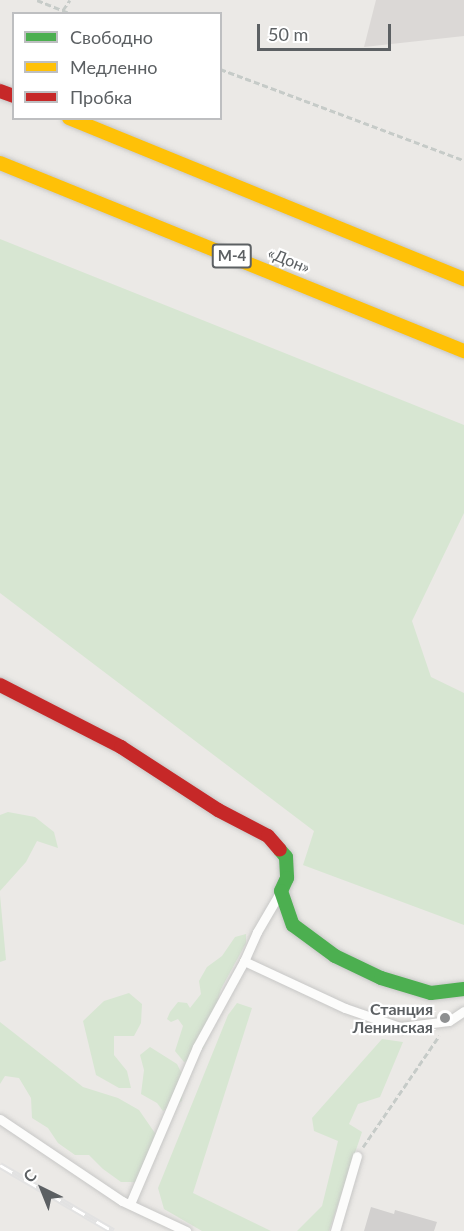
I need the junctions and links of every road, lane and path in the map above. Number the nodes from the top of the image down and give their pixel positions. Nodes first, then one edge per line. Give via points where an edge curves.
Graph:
1 (37, 0) edge
2 (70, 0) edge
3 (63, 10) junction
4 (67, 12) edge
5 (222, 70) edge
6 (74, 120) edge
7 (464, 160) edge
8 (0, 163) edge
9 (464, 279) edge
10 (464, 351) edge
11 (0, 685) edge
12 (281, 891) junction
13 (244, 961) junction
14 (464, 989) edge
15 (464, 1011) edge
16 (449, 1021) junction
17 (0, 1119) edge
18 (357, 1155) joint
19 (130, 1204) junction
20 (186, 1231) edge
21 (335, 1231) edge

1 - 3 path
2 - 3 path
3 - 4 path
5 - 7 path
6 - 9 main road
8 - 10 main road, «Дон» / М-4
11 - 12 main road via 121,747 218,810 268,836 286,858 287,878
12 - 13 lane
12 - 14 main road via 293,925 335,956 381,978 431,993
13 - 16 lane via 345,1008 400,1027
13 - 19 lane via 197,1047
15 - 16 lane
16 - 18 path
17 - 19 lane
18 - 21 lane
19 - 20 lane

